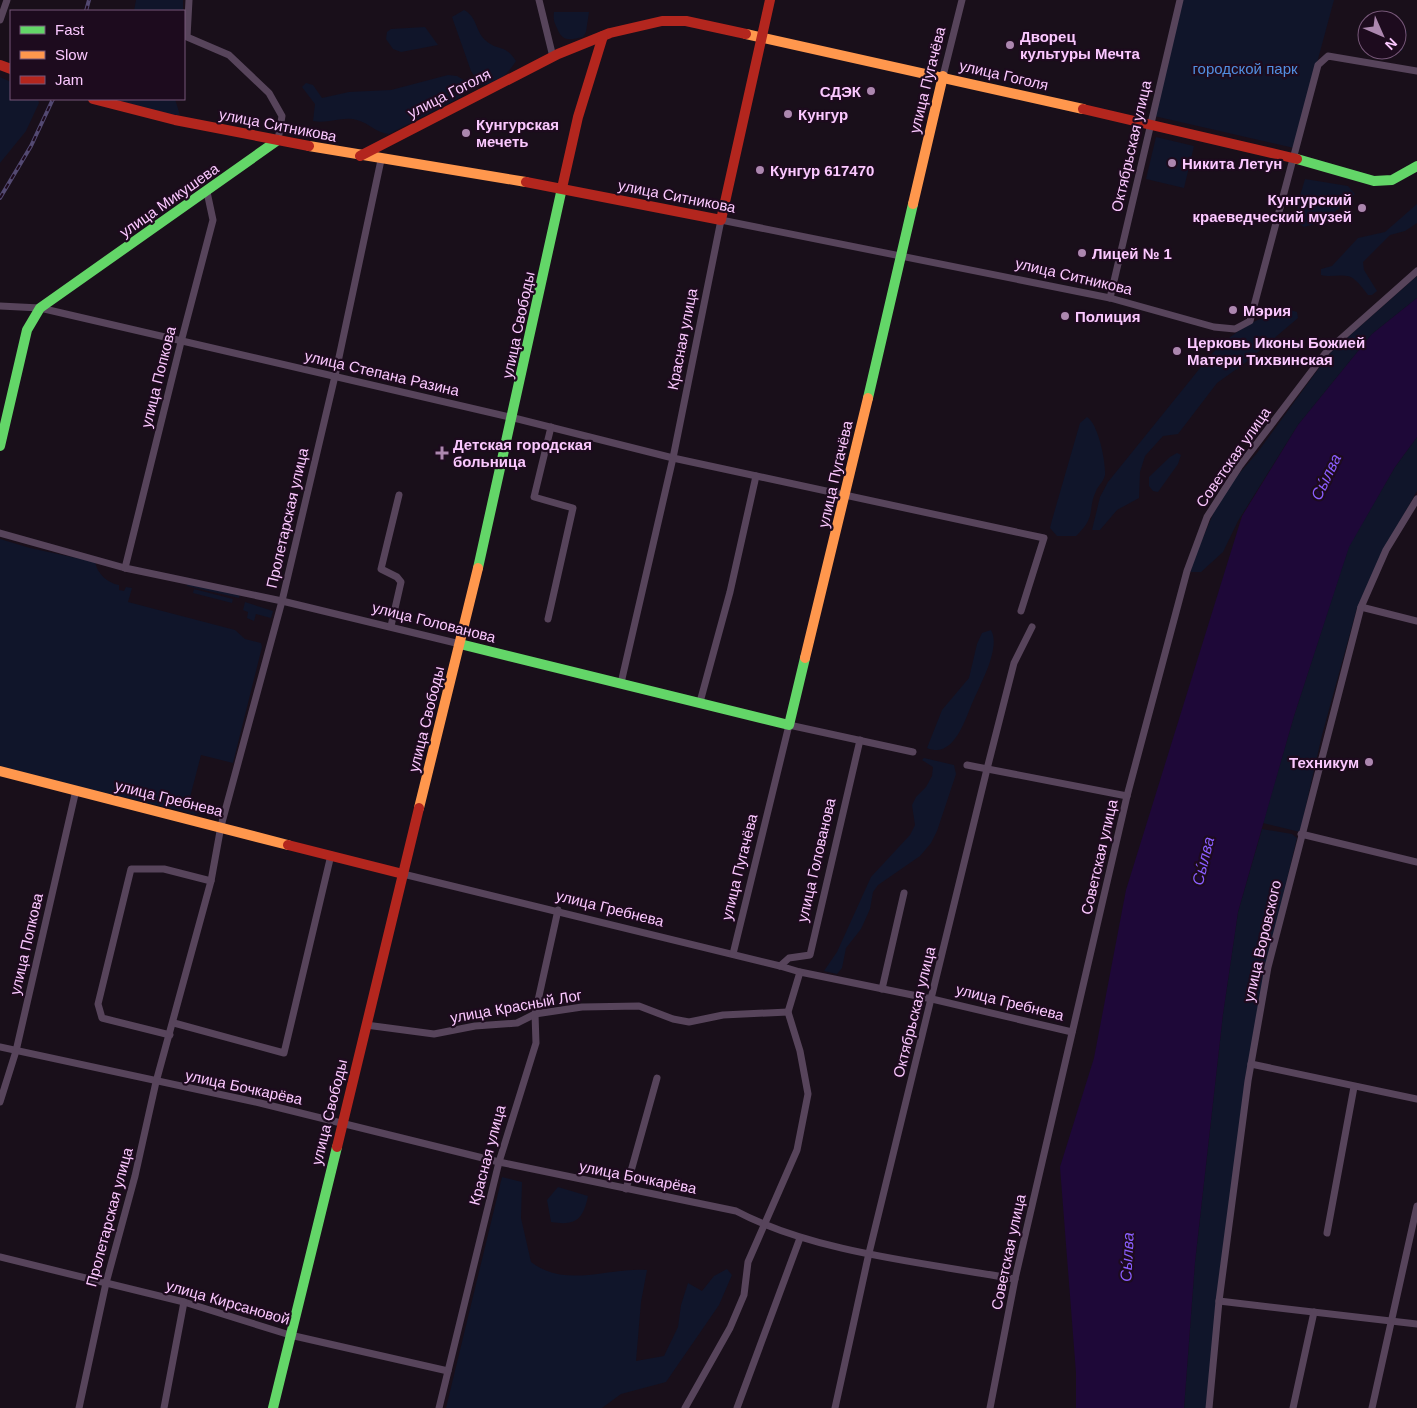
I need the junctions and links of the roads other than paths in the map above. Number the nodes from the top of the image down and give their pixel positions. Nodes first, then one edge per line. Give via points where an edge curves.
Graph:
1 (7, 0) edge
2 (189, 0) edge
3 (539, 0) edge
4 (770, 0) edge
5 (962, 0) edge
6 (1180, 0) edge
7 (0, 20) edge
8 (603, 36) junction
9 (762, 37) junction
10 (553, 57) junction
11 (1417, 71) edge
12 (943, 76) junction
13 (97, 100) edge
14 (1150, 125) junction
15 (278, 140) junction
16 (360, 156) junction
17 (1293, 158) junction
18 (381, 160) junction
19 (1417, 166) edge
20 (562, 188) junction
21 (207, 192) junction
22 (721, 220) junction
23 (900, 254) junction
24 (1417, 271) edge
25 (1110, 298) junction
26 (0, 306) edge
27 (40, 308) junction
28 (181, 342) junction
29 (335, 376) junction
30 (514, 418) junction
31 (551, 427) junction
32 (0, 446) edge
33 (673, 458) junction
34 (756, 476) junction
35 (400, 495) dead end
36 (845, 496) junction
37 (1417, 499) edge
38 (0, 533) edge
39 (125, 568) junction
40 (282, 601) junction
41 (1361, 607) junction
42 (1021, 610) dead end
43 (548, 619) dead end
44 (1417, 621) edge
45 (391, 626) junction
46 (1032, 627) dead end
47 (460, 644) junction
48 (621, 683) junction
49 (700, 702) junction
50 (789, 725) junction
51 (860, 740) junction
52 (913, 752) dead end
53 (967, 765) dead end
54 (987, 769) junction
55 (0, 770) edge
56 (76, 790) junction
57 (1127, 796) junction
58 (221, 826) junction
59 (1301, 834) junction
60 (331, 855) junction
61 (1417, 862) edge
62 (403, 874) junction
63 (212, 881) junction
64 (904, 893) dead end
65 (558, 910) junction
66 (733, 954) junction
67 (780, 966) junction
68 (800, 972) junction
69 (882, 989) junction
70 (932, 999) junction
71 (788, 1012) junction
72 (536, 1014) junction
73 (174, 1022) junction
74 (366, 1025) junction
75 (1072, 1032) junction
76 (170, 1035) junction
77 (0, 1047) edge
78 (16, 1051) junction
79 (1251, 1064) junction
80 (657, 1078) dead end
81 (156, 1082) junction
82 (1354, 1087) junction
83 (1417, 1099) edge
84 (0, 1102) edge
85 (342, 1124) junction
86 (499, 1162) junction
87 (626, 1190) junction
88 (1417, 1206) edge
89 (765, 1226) junction
90 (1327, 1233) dead end
91 (800, 1238) junction
92 (869, 1253) junction
93 (0, 1258) edge
94 (1015, 1279) junction
95 (106, 1283) junction
96 (1219, 1301) junction
97 (184, 1302) junction
98 (1314, 1312) junction
99 (1391, 1319) junction
100 (1417, 1324) edge
101 (290, 1335) junction
102 (448, 1372) junction
103 (79, 1408) edge
104 (164, 1408) edge
105 (273, 1408) edge
106 (439, 1408) edge
107 (685, 1408) edge
108 (737, 1408) edge
109 (835, 1408) edge
110 (990, 1408) edge
111 (1209, 1408) edge
112 (1293, 1408) edge
113 (1372, 1408) edge

1 - 7 street
2 - 15 street via 187,37 229,55 269,93 282,116
3 - 10 street
4 - 9 street, Красная улица
5 - 12 street, улица Пугачёва
6 - 14 street, Октябрьская улица
8 - 9 street, улица Гоголя via 667,20
8 - 10 street, улица Гоголя
8 - 20 street, улица Свободы via 578,117
9 - 12 street, улица Гоголя
9 - 22 street, Красная улица
10 - 16 street, улица Гоголя
11 - 17 street via 1328,56 1318,65
12 - 14 street, улица Гоголя
12 - 23 street, улица Пугачёва
13 - 15 street, улица Ситникова via 175,120
14 - 17 street, улица Гоголя
14 - 25 street, Октябрьская улица
15 - 16 street, улица Ситникова
15 - 21 street, улица Микушева
16 - 18 street, улица Ситникова
17 - 19 street, улица Гоголя via 1374,181 1392,180
17 - 25 street, улица Ситникова via 1250,321 1235,330 1214,327
18 - 20 street, улица Ситникова
18 - 29 street, Пролетарская улица
20 - 22 street, улица Ситникова
20 - 30 street, улица Свободы
21 - 27 street, улица Микушева
21 - 28 street, улица Попкова via 213,220
22 - 23 street, улица Ситникова
22 - 33 street, Красная улица
23 - 25 street, улица Ситникова
23 - 36 street, улица Пугачёва
24 - 57 street, Советская улица via 1326,351 1239,467 1207,517 1187,571
26 - 27 street, улица Степана Разина
27 - 28 street, улица Степана Разина
27 - 32 street, улица Микушева via 27,330
28 - 29 street, улица Степана Разина
28 - 39 street, улица Попкова
29 - 30 street, улица Степана Разина
29 - 40 street, Пролетарская улица
30 - 31 street, улица Степана Разина
30 - 47 street, улица Свободы
31 - 33 street, улица Степана Разина
31 - 43 street via 534,497 573,508
33 - 34 street, улица Степана Разина
33 - 48 street, Красная улица
34 - 36 street, улица Степана Разина
34 - 49 street via 730,592
35 - 45 street via 381,569 402,582
36 - 42 street, улица Степана Разина via 1044,538
36 - 50 street, улица Пугачёва
37 - 41 street, улица Воровского via 1386,550
38 - 39 street, улица Голованова
39 - 40 street, улица Голованова
40 - 45 street, улица Голованова
40 - 58 street, Пролетарская улица
41 - 44 street
41 - 59 street, улица Воровского
45 - 47 street, улица Голованова
46 - 54 street, Октябрьская улица via 1014,663
47 - 48 street, улица Голованова
47 - 62 street, улица Свободы
48 - 49 street, улица Голованова
49 - 50 street, улица Голованова
50 - 51 street, улица Голованова
50 - 66 street, улица Пугачёва
51 - 52 street, улица Голованова
51 - 67 street, улица Голованова via 810,955 789,958
53 - 54 street
54 - 57 street
54 - 70 street, Октябрьская улица
55 - 56 street, улица Гребнева
56 - 58 street, улица Гребнева
56 - 78 street, улица Попкова
57 - 75 street, Советская улица
58 - 60 street, улица Гребнева
58 - 63 street, Пролетарская улица
59 - 61 street
59 - 79 street, улица Воровского via 1268,967
60 - 62 street, улица Гребнева
60 - 73 street via 284,1053
62 - 65 street, улица Гребнева
62 - 74 street, улица Свободы
63 - 73 street, Пролетарская улица
63 - 76 street via 164,869 131,869 98,1004 102,1018
64 - 69 street
65 - 66 street, улица Гребнева
65 - 72 street, Красная улица
66 - 67 street, улица Гребнева
67 - 68 street, улица Гребнева
68 - 69 street, улица Гребнева
68 - 71 street
69 - 70 street, улица Гребнева
70 - 75 street, улица Гребнева
70 - 92 street, Октябрьская улица
71 - 72 street, улица Красный Лог via 723,1015 689,1022 639,1006 582,1007
71 - 89 street via 808,1094 797,1150
72 - 74 street, улица Красный Лог via 517,1023 475,1026 434,1034
72 - 86 street, Красная улица via 536,1043
73 - 76 street, Пролетарская улица
74 - 85 street, улица Свободы
75 - 94 street, Советская улица
76 - 81 street, Пролетарская улица
77 - 78 street, улица Бочкарёва
78 - 81 street, улица Бочкарёва
78 - 84 street, улица Попкова
79 - 82 street
79 - 96 street, улица Воровского
80 - 87 street
81 - 85 street, улица Бочкарёва
81 - 95 street, Пролетарская улица
82 - 83 street
82 - 90 street
85 - 86 street, улица Бочкарёва
85 - 101 street, улица Свободы
86 - 87 street, улица Бочкарёва
86 - 102 street, Красная улица
87 - 89 street, улица Бочкарёва via 736,1211
88 - 99 street
89 - 91 street, улица Бочкарёва
89 - 107 street via 748,1262 744,1295 730,1328
91 - 92 street, улица Бочкарёва
91 - 108 street
92 - 94 street, улица Бочкарёва
92 - 109 street, Октябрьская улица
93 - 95 street, улица Кирсановой
94 - 110 street, Советская улица
95 - 97 street, улица Кирсановой
95 - 103 street, Пролетарская улица
96 - 98 street
96 - 111 street, улица Воровского
97 - 101 street, улица Кирсановой
97 - 104 street
98 - 99 street
98 - 112 street
99 - 100 street
99 - 113 street
101 - 102 street, улица Кирсановой
101 - 105 street, улица Свободы
102 - 106 street, Красная улица

